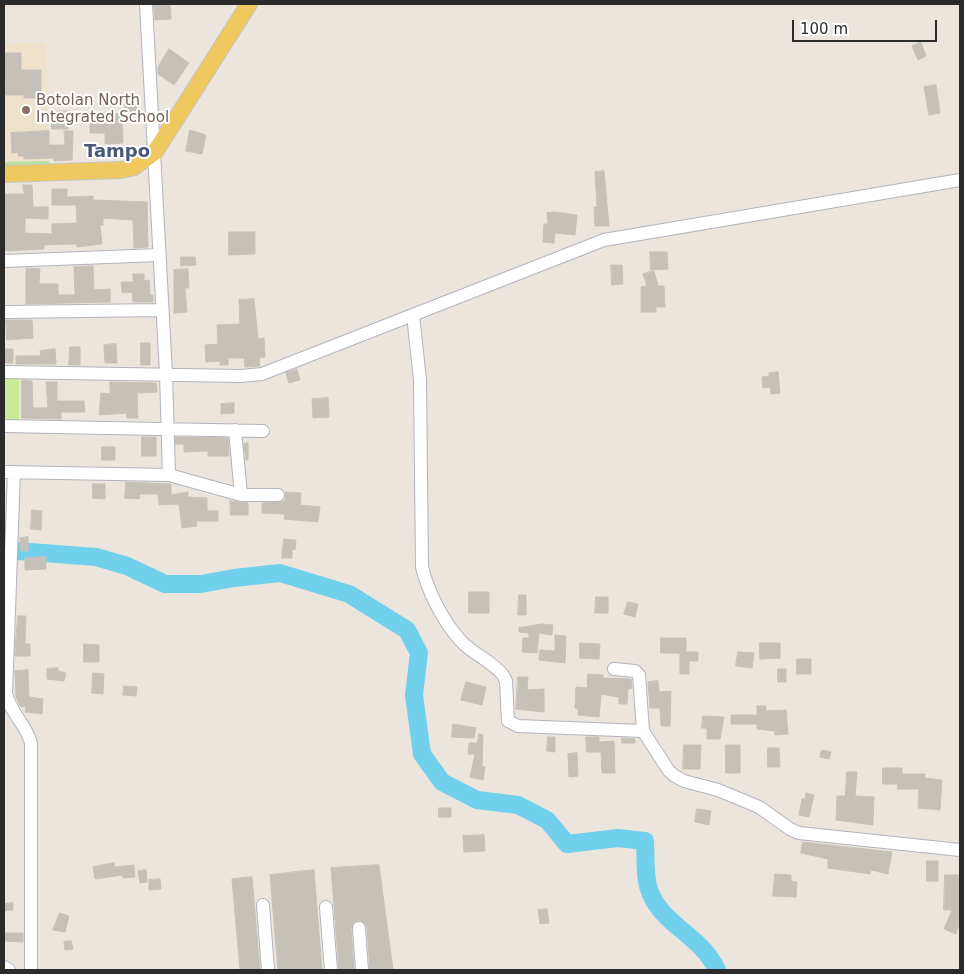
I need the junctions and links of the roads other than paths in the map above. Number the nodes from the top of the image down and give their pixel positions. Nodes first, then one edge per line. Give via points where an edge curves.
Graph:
1 (146, 4) edge
2 (249, 4) edge
3 (154, 152) junction
4 (4, 174) edge
5 (960, 180) edge
6 (159, 255) junction
7 (4, 261) edge
8 (162, 310) junction
9 (4, 312) edge
10 (413, 315) junction
11 (4, 372) edge
12 (166, 374) junction
13 (4, 426) edge
14 (168, 428) junction
15 (235, 430) junction
16 (263, 431) dead end
17 (9, 472) edge
18 (169, 475) junction
19 (241, 495) junction
20 (278, 495) dead end
21 (614, 669) dead end
22 (643, 731) junction
23 (960, 850) edge
24 (263, 905) dead end
25 (326, 906) dead end
26 (359, 928) dead end
27 (4, 967) edge
28 (9, 970) edge
29 (31, 970) edge
30 (268, 970) edge
31 (331, 970) edge
32 (362, 970) edge

1 - 3 street
2 - 3 main road
3 - 4 main road via 134,167 121,170
3 - 6 street
5 - 10 street via 604,240
6 - 7 street
6 - 8 street
8 - 9 street
8 - 12 street
10 - 12 street via 262,374
10 - 22 street via 420,380 421,559 424,577 444,617 460,641 503,675 507,716 512,724
11 - 12 street
12 - 14 street
13 - 14 street
14 - 15 street
14 - 18 street
15 - 16 street
15 - 19 street
17 - 18 street
17 - 29 street via 12,563 6,693 9,706 31,743
18 - 19 street
19 - 20 street
21 - 22 street via 636,671 639,675
22 - 23 street via 675,776 759,807 799,833
24 - 30 street
25 - 31 street
26 - 32 street
27 - 28 street

